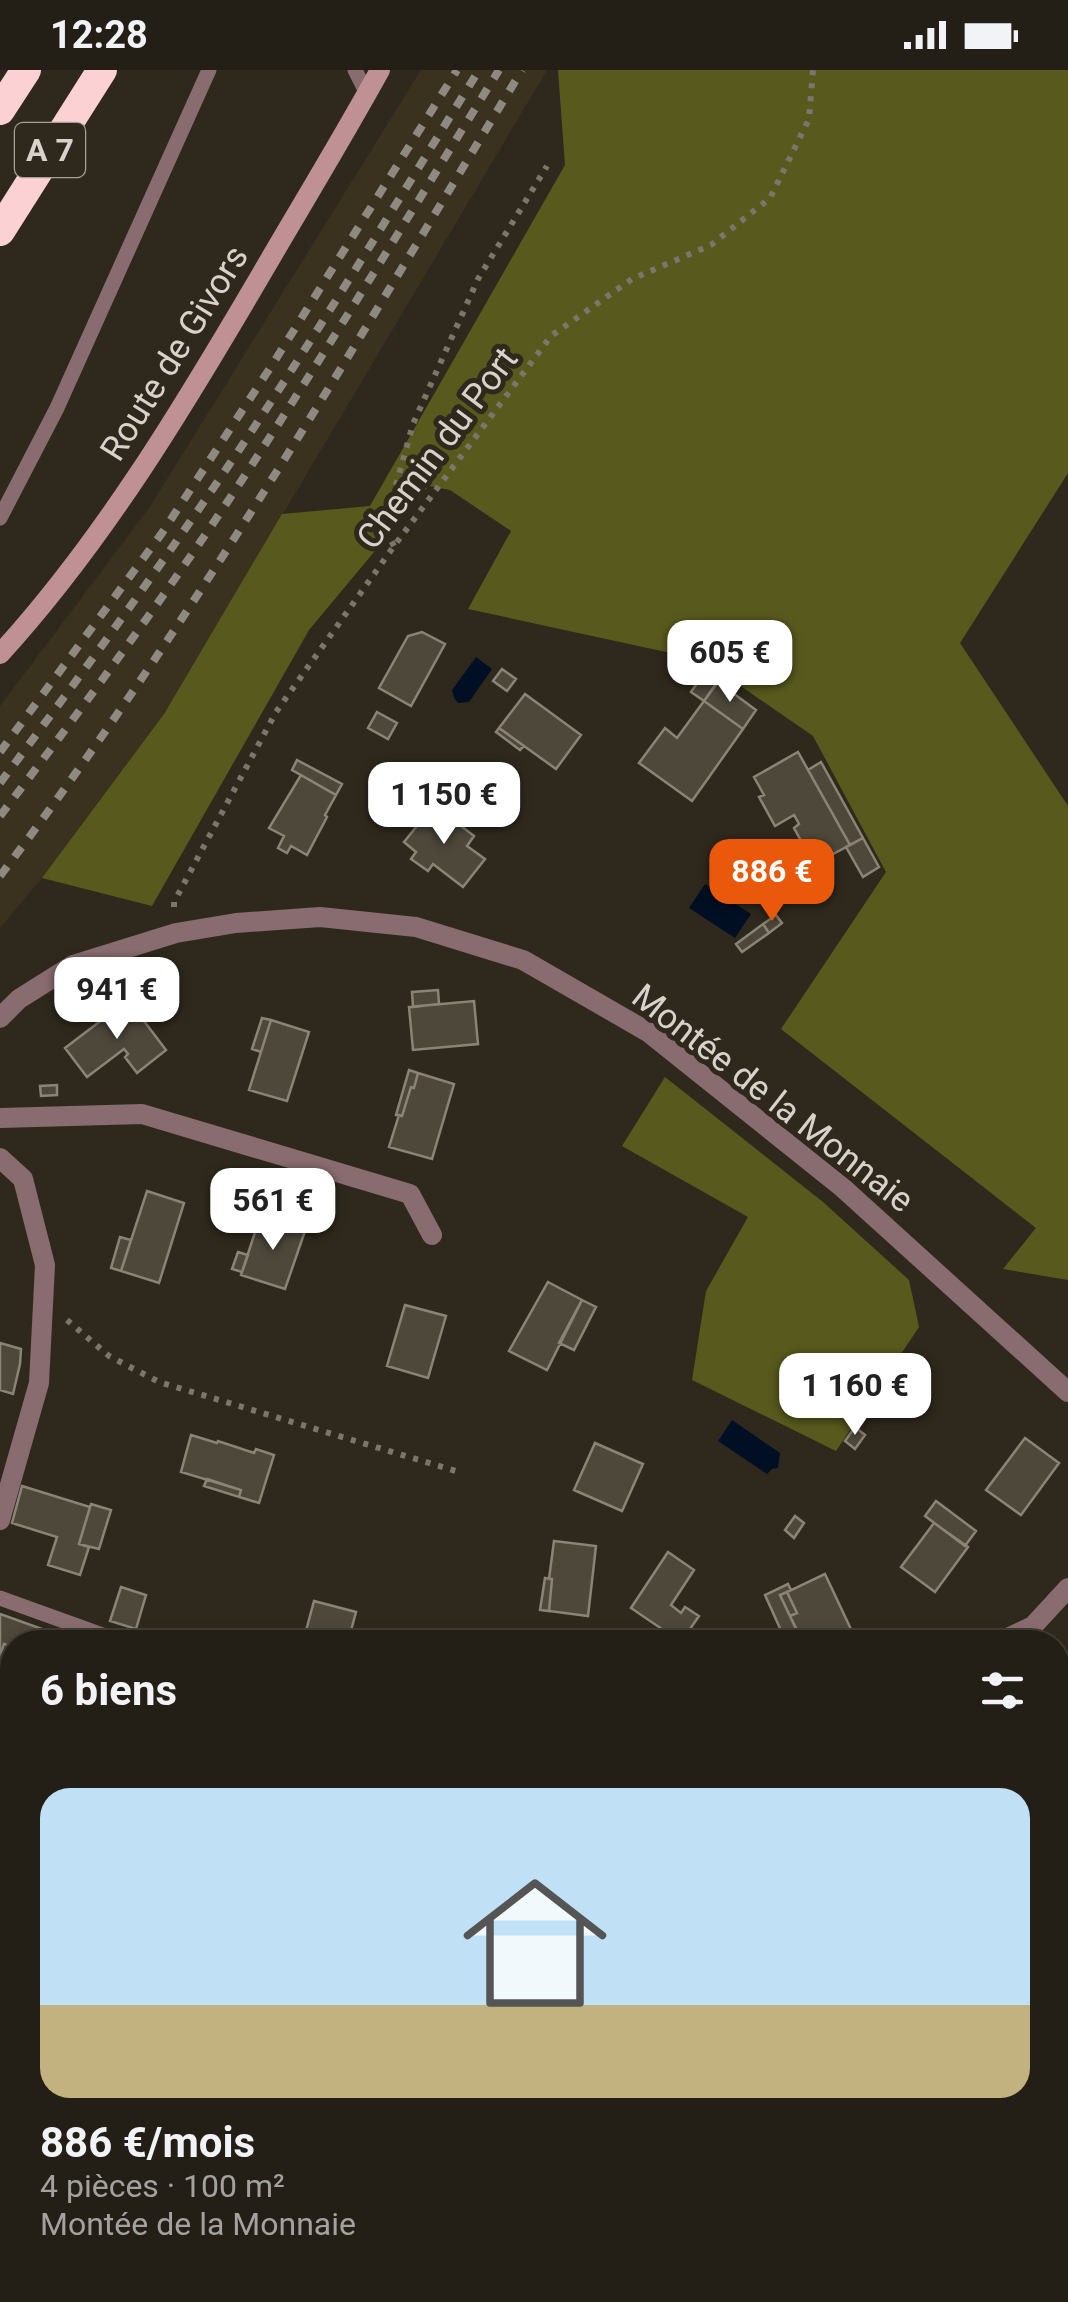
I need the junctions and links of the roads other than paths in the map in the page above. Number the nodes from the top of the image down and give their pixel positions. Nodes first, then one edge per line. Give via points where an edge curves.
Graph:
1 (26, 70) edge
2 (102, 70) edge
3 (209, 70) edge
4 (355, 70) edge
5 (380, 70) edge
6 (367, 94) junction
7 (0, 110) edge
8 (0, 231) edge
9 (0, 518) edge
10 (0, 654) edge
11 (0, 1018) edge
12 (0, 1118) edge
13 (0, 1158) edge
14 (432, 1234) dead end
15 (1068, 1392) edge
16 (0, 1520) edge
17 (1068, 1588) edge
18 (0, 1598) edge
19 (89, 1630) edge
20 (1024, 1630) edge

1 - 7 highway, A 7
2 - 8 highway, A 7
3 - 9 lane via 57,408
4 - 6 lane
5 - 6 main road, Route de Givors
6 - 10 main road, Route de Givors via 194,390 111,513
11 - 15 street, Montée de la Monnaie via 73,965 176,933 236,923 320,918 416,927 523,960 648,1032 843,1188
12 - 14 street via 142,1114 410,1194
13 - 16 street via 23,1180 45,1265 39,1383
17 - 20 street
18 - 19 lane

